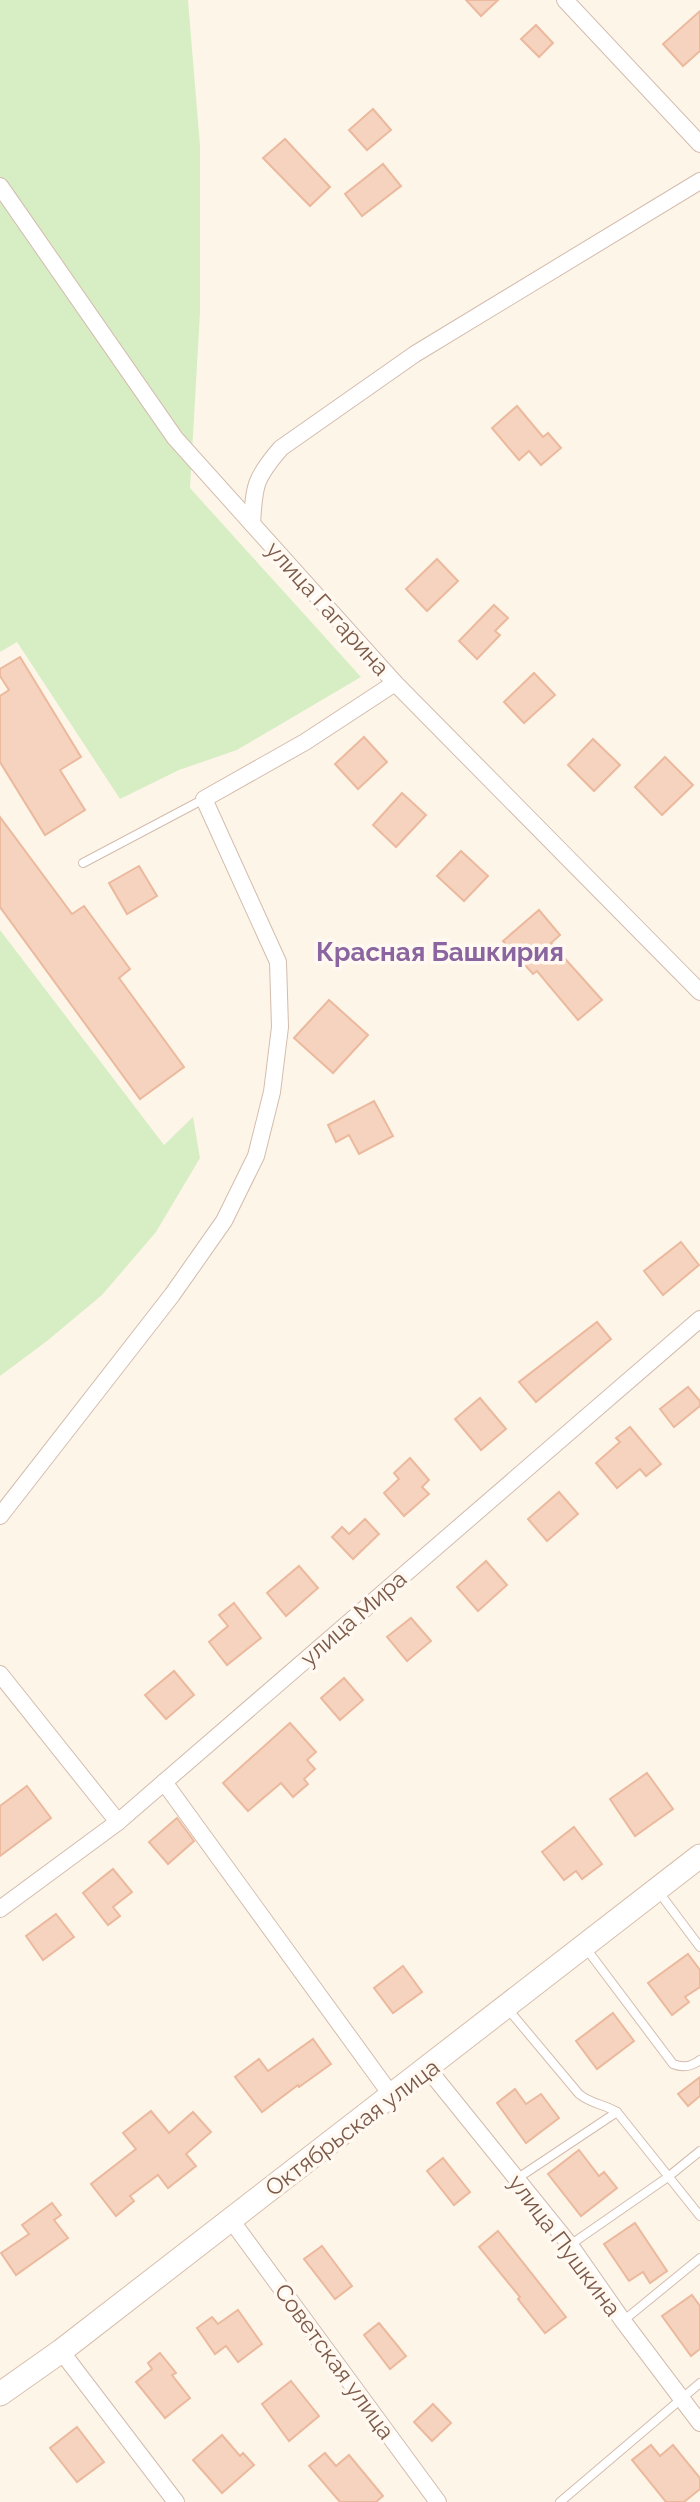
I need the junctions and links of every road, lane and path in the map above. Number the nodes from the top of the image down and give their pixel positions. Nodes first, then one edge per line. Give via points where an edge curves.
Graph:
1 (565, 0) edge
2 (700, 144) edge
3 (700, 181) edge
4 (0, 186) edge
5 (252, 524) junction
6 (395, 683) junction
7 (204, 799) junction
8 (83, 863) dead end
9 (700, 992) edge
10 (700, 1319) edge
11 (0, 1516) edge
12 (0, 1674) edge
13 (164, 1782) junction
14 (118, 1822) junction
15 (700, 1856) edge
16 (657, 1890) junction
17 (0, 1909) edge
18 (583, 1945) junction
19 (700, 1947) edge
20 (506, 2007) junction
21 (700, 2060) edge
22 (428, 2069) junction
23 (392, 2096) junction
24 (617, 2112) junction
25 (700, 2151) edge
26 (668, 2177) junction
27 (515, 2180) junction
28 (700, 2216) edge
29 (231, 2220) junction
30 (570, 2245) junction
31 (700, 2258) edge
32 (623, 2321) junction
33 (61, 2351) junction
34 (700, 2383) edge
35 (0, 2394) edge
36 (682, 2398) junction
37 (700, 2423) edge
38 (176, 2502) edge
39 (438, 2502) edge
40 (559, 2502) edge

1 - 2 street
3 - 5 street via 415,354 281,448 253,491
4 - 5 street, улица Гагарина via 175,438
5 - 6 street, улица Гагарина
6 - 7 street via 305,742
6 - 9 street, улица Гагарина
7 - 8 lane
7 - 11 street via 278,962 280,1027 272,1092 256,1156 225,1221
10 - 13 street, улица Мира
12 - 14 street
13 - 14 street, улица Мира
13 - 23 street
14 - 17 street, улица Мира
15 - 16 street, Октябрьская улица
16 - 18 street, Октябрьская улица
16 - 19 lane
18 - 20 street, Октябрьская улица
18 - 21 lane via 673,2064 685,2067
20 - 22 street, Октябрьская улица
20 - 24 lane via 579,2094
22 - 23 street, Октябрьская улица
22 - 27 street, улица Пушкина
23 - 29 street, Октябрьская улица
24 - 26 lane
24 - 27 lane
25 - 26 lane
26 - 28 lane
26 - 30 lane
27 - 30 street, улица Пушкина
29 - 33 street, Октябрьская улица
29 - 39 street, Советская улица
30 - 32 street, улица Пушкина
31 - 32 lane
32 - 36 street, улица Пушкина
33 - 35 street, Октябрьская улица
33 - 38 street
34 - 36 lane
36 - 37 street, улица Пушкина
36 - 40 lane

